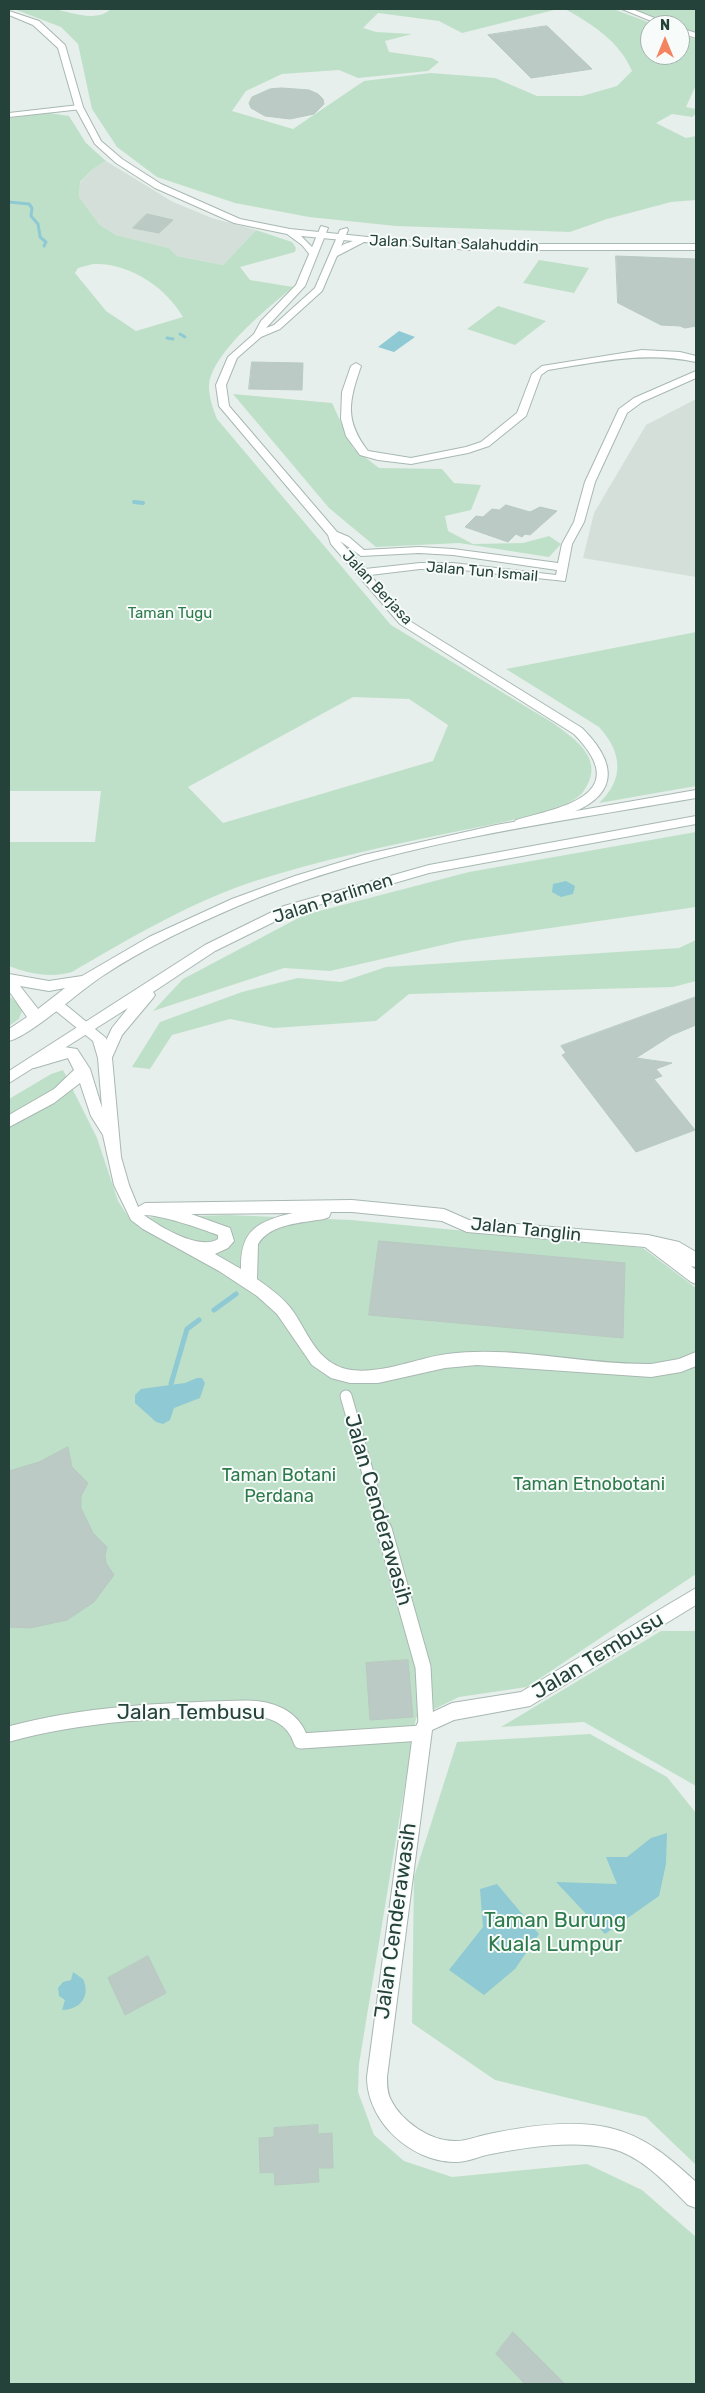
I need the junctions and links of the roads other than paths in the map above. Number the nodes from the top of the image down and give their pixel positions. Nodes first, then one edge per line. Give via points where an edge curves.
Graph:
1 (626, 9) edge
2 (9, 13) edge
3 (642, 15) edge
4 (78, 107) junction
5 (9, 115) edge
6 (215, 210) junction
7 (290, 232) junction
8 (322, 232) junction
9 (342, 234) junction
10 (696, 240) edge
11 (382, 242) junction
12 (696, 247) edge
13 (313, 253) junction
14 (335, 254) junction
15 (258, 335) junction
16 (696, 360) edge
17 (356, 366) dead end
18 (696, 374) edge
19 (333, 534) junction
20 (382, 553) junction
21 (563, 567) junction
22 (360, 570) junction
23 (530, 576) junction
24 (696, 794) edge
25 (696, 820) edge
26 (509, 826) junction
27 (166, 975) junction
28 (92, 976) junction
29 (9, 980) edge
30 (56, 1004) junction
31 (35, 1019) junction
32 (86, 1027) junction
33 (9, 1036) edge
34 (105, 1058) junction
35 (30, 1066) junction
36 (83, 1069) junction
37 (9, 1078) edge
38 (62, 1091) junction
39 (94, 1099) junction
40 (9, 1122) edge
41 (109, 1132) junction
42 (352, 1206) junction
43 (137, 1207) junction
44 (648, 1241) junction
45 (190, 1248) junction
46 (696, 1261) edge
47 (696, 1278) edge
48 (248, 1282) junction
49 (693, 1362) edge
50 (346, 1396) dead end
51 (692, 1602) edge
52 (424, 1729) junction
53 (9, 1734) edge
54 (696, 2197) edge

1 - 3 street
2 - 4 street, Jalan Sultan Salahuddin via 36,23 62,47
4 - 5 street
4 - 6 street, Jalan Sultan Salahuddin via 98,142 119,161 158,186
6 - 7 street, Jalan Sultan Salahuddin via 237,221
6 - 8 street, Jalan Sultan Salahuddin
7 - 8 street, Jalan Sultan Salahuddin
7 - 13 street
8 - 9 street, Jalan Sultan Salahuddin
8 - 13 street, Jalan Berjasa
9 - 10 street, Jalan Sultan Salahuddin via 470,239
9 - 11 street, Jalan Sultan Salahuddin
9 - 14 street, Jalan Berjasa
11 - 12 street, Jalan Sultan Salahuddin via 470,247
11 - 14 street via 348,245
13 - 15 street, Jalan Berjasa via 300,286 264,323
14 - 15 street, Jalan Berjasa via 319,289 277,327
15 - 19 street, Jalan Berjasa via 227,367 221,385 224,406
16 - 17 street via 674,354 650,354 545,368 537,374 522,414 485,444 411,461 364,453 351,436 346,420 347,392
18 - 21 street, Jalan Tun Ismail via 638,400 623,411 590,482
19 - 20 street, Jalan Tun Ismail via 345,539 357,551
19 - 22 street, Jalan Berjasa via 335,542
20 - 21 street, Jalan Tun Ismail via 453,552
20 - 22 street, Jalan Tun Ismail via 370,556
21 - 23 street
21 - 23 street, Jalan Tun Ismail via 560,579
22 - 23 street, Jalan Tun Ismail via 453,566
22 - 26 street, Jalan Berjasa via 404,622 578,731 596,751 601,764 601,778 588,801
24 - 26 street, Jalan Parlimen
25 - 27 street, Jalan Parlimen via 429,869 289,909 210,948
26 - 28 street, Jalan Parlimen via 423,843 271,888 174,930
27 - 32 street, Jalan Parlimen
27 - 34 street via 128,1015 108,1046
28 - 29 street via 80,982 49,986
28 - 30 street, Jalan Parlimen
29 - 31 street via 34,1012
30 - 31 street, Jalan Parlimen
30 - 32 street
31 - 33 street, Jalan Parlimen
32 - 34 street via 99,1038
32 - 35 street, Jalan Parlimen
34 - 41 street
35 - 36 street via 64,1052 72,1053
35 - 37 street, Jalan Parlimen
36 - 38 street via 76,1080
36 - 39 street
38 - 39 street via 82,1093
38 - 40 street
39 - 41 street via 102,1125
41 - 43 street via 117,1169
42 - 43 street, Jalan Tanglin
42 - 44 street, Jalan Tanglin via 444,1215 467,1226
42 - 48 street, Jalan Tanglin via 270,1225 262,1230 251,1244
43 - 45 street via 136,1217
43 - 45 street via 203,1223 225,1232 226,1240 221,1246
44 - 46 street, Jalan Tanglin via 673,1245
44 - 47 street
45 - 48 street
48 - 49 street via 276,1302 318,1364 337,1373 357,1377 378,1376 446,1361 533,1361 657,1371
50 - 52 street, Jalan Cenderawasih via 423,1667
51 - 52 street, Jalan Tembusu via 524,1700 452,1712
52 - 53 street, Jalan Tembusu via 301,1741 300,1733 285,1717 265,1709 241,1709 114,1712 36,1725
52 - 54 street, Jalan Cenderawasih via 378,2060 376,2088 382,2105 409,2135 434,2147 455,2152 491,2144 588,2134 610,2138 633,2146 652,2158

